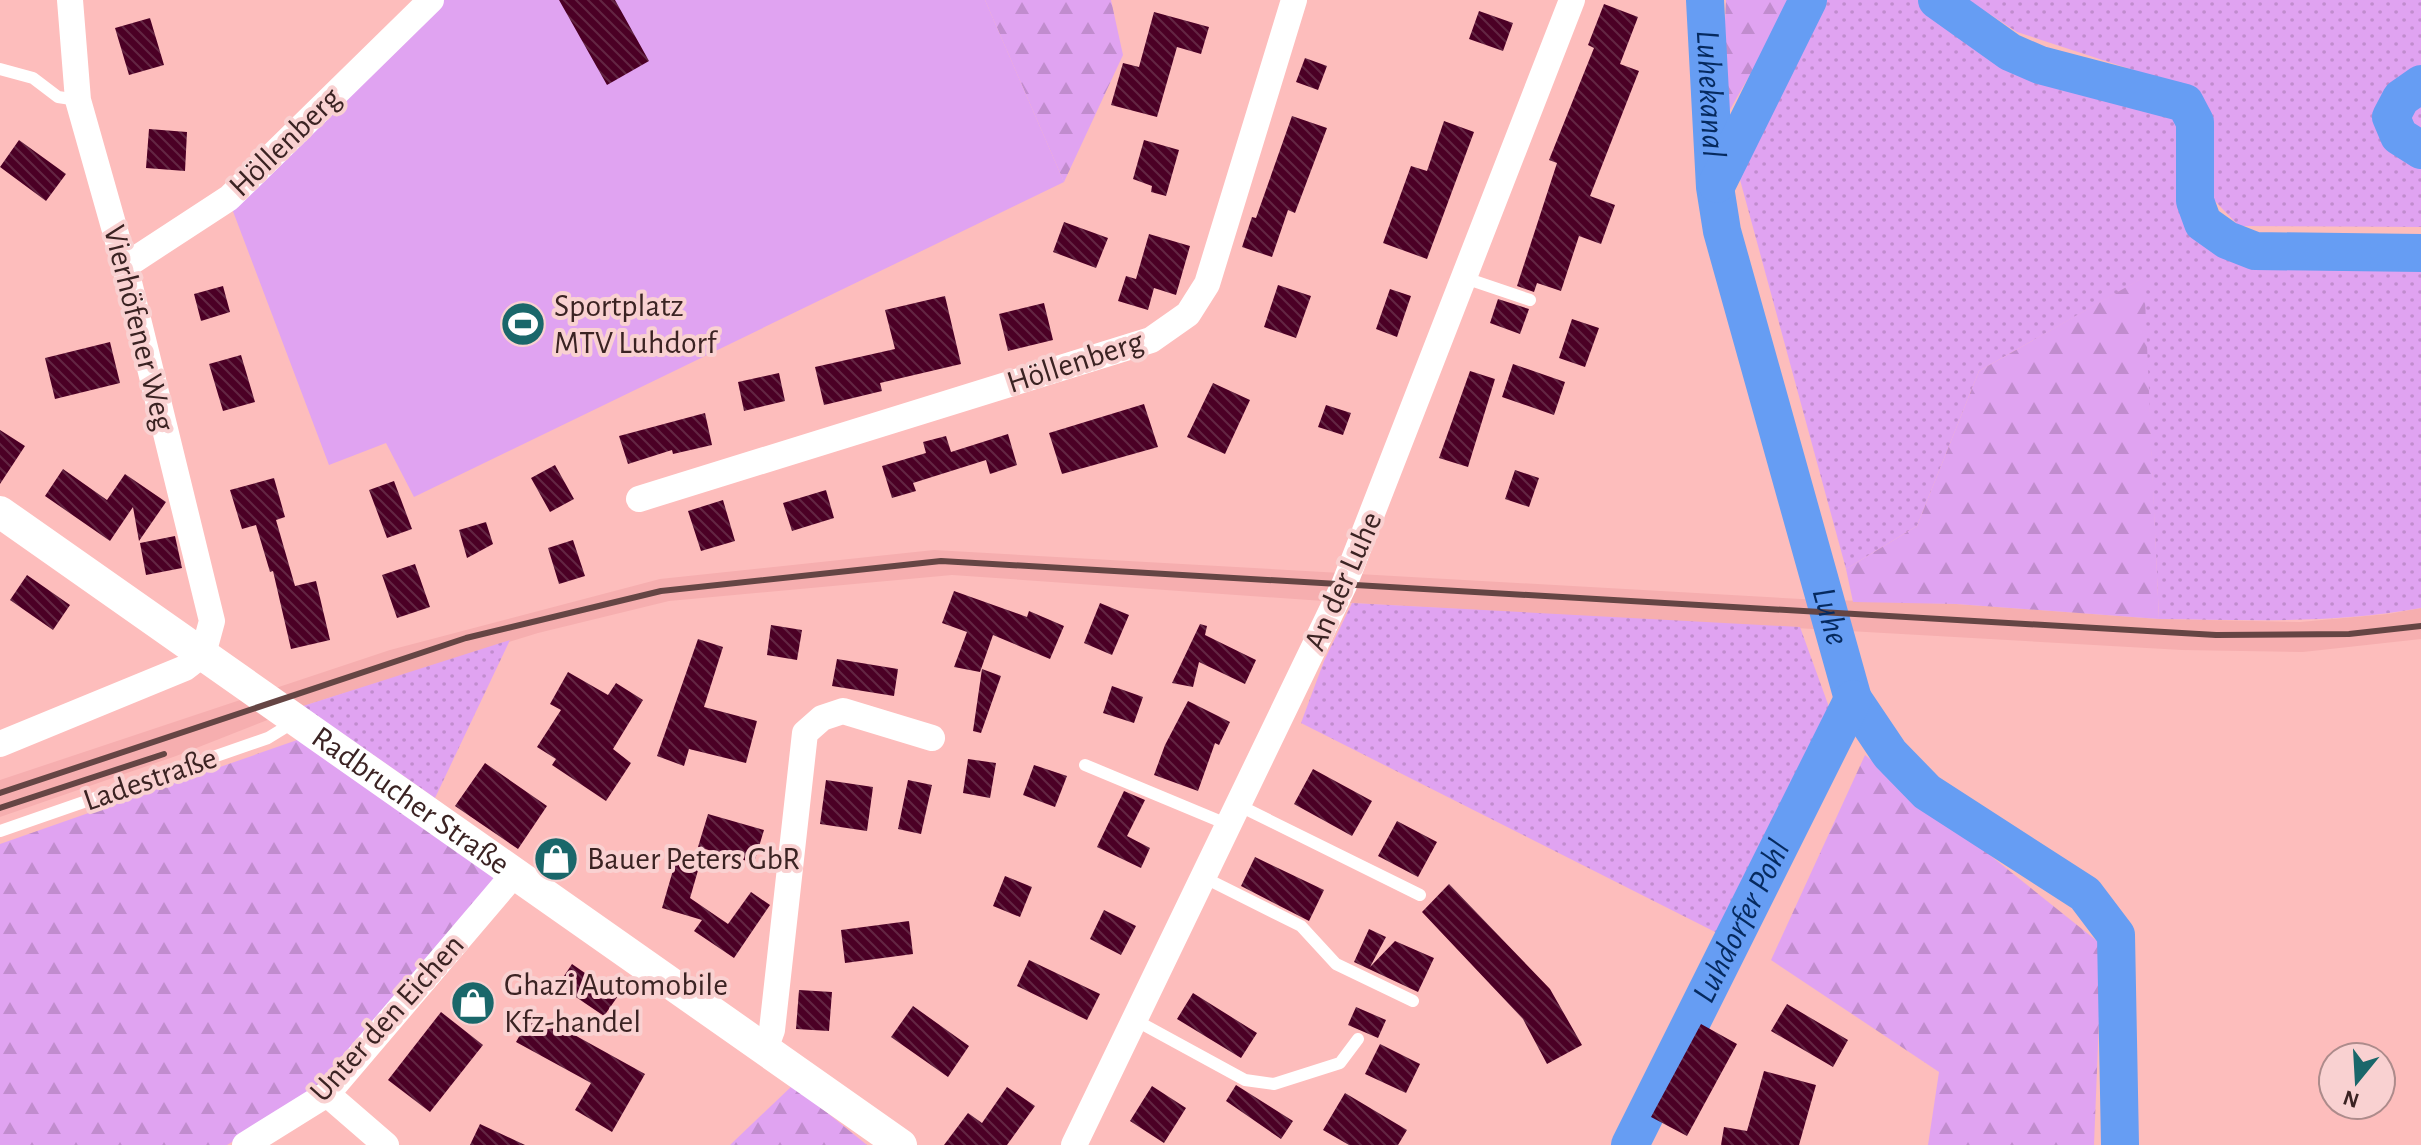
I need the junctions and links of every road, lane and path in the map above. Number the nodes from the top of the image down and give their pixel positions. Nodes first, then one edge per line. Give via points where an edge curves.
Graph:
1 (70, 0) edge
2 (431, 0) edge
3 (1294, 0) edge
4 (1572, 0) edge
5 (0, 69) edge
6 (78, 100) junction
7 (125, 266) junction
8 (1465, 278) junction
9 (1530, 300) dead end
10 (639, 499) dead end
11 (0, 512) edge
12 (203, 654) junction
13 (297, 720) junction
14 (932, 738) dead end
15 (0, 744) edge
16 (1085, 765) dead end
17 (1233, 815) junction
18 (0, 831) edge
19 (515, 873) junction
20 (1203, 877) junction
21 (1420, 895) dead end
22 (1413, 1001) dead end
23 (1135, 1020) junction
24 (1358, 1039) dead end
25 (765, 1049) junction
26 (327, 1094) junction
27 (888, 1142) edge
28 (245, 1145) edge
29 (386, 1145) edge
30 (1074, 1145) edge

1 - 6 street, Vierhöfener Weg
2 - 7 street, Höllenberg via 229,198
3 - 10 street, Höllenberg via 1207,284 1188,314 1151,340
4 - 8 street, An der Luhe
5 - 6 lane via 33,78 58,97
6 - 7 street, Vierhöfener Weg
7 - 12 street, Vierhöfener Weg via 212,621
8 - 9 lane
8 - 17 street, An der Luhe via 1349,572
11 - 12 street, Radbrucher Straße
12 - 13 street, Radbrucher Straße
12 - 15 street via 185,668
13 - 18 lane, Ladestraße via 268,738
13 - 19 street, Radbrucher Straße
14 - 25 street via 843,711 822,718 805,733 772,1030
16 - 17 lane
17 - 20 street, An der Luhe
17 - 21 lane
19 - 25 street, Radbrucher Straße
19 - 26 street, Unter den Eichen
20 - 22 lane via 1301,926 1336,964
20 - 23 street, An der Luhe
23 - 24 lane via 1245,1080 1274,1084 1340,1063
23 - 30 street, An der Luhe
25 - 27 street, Radbrucher Straße
26 - 28 street, Unter den Eichen
26 - 29 street

